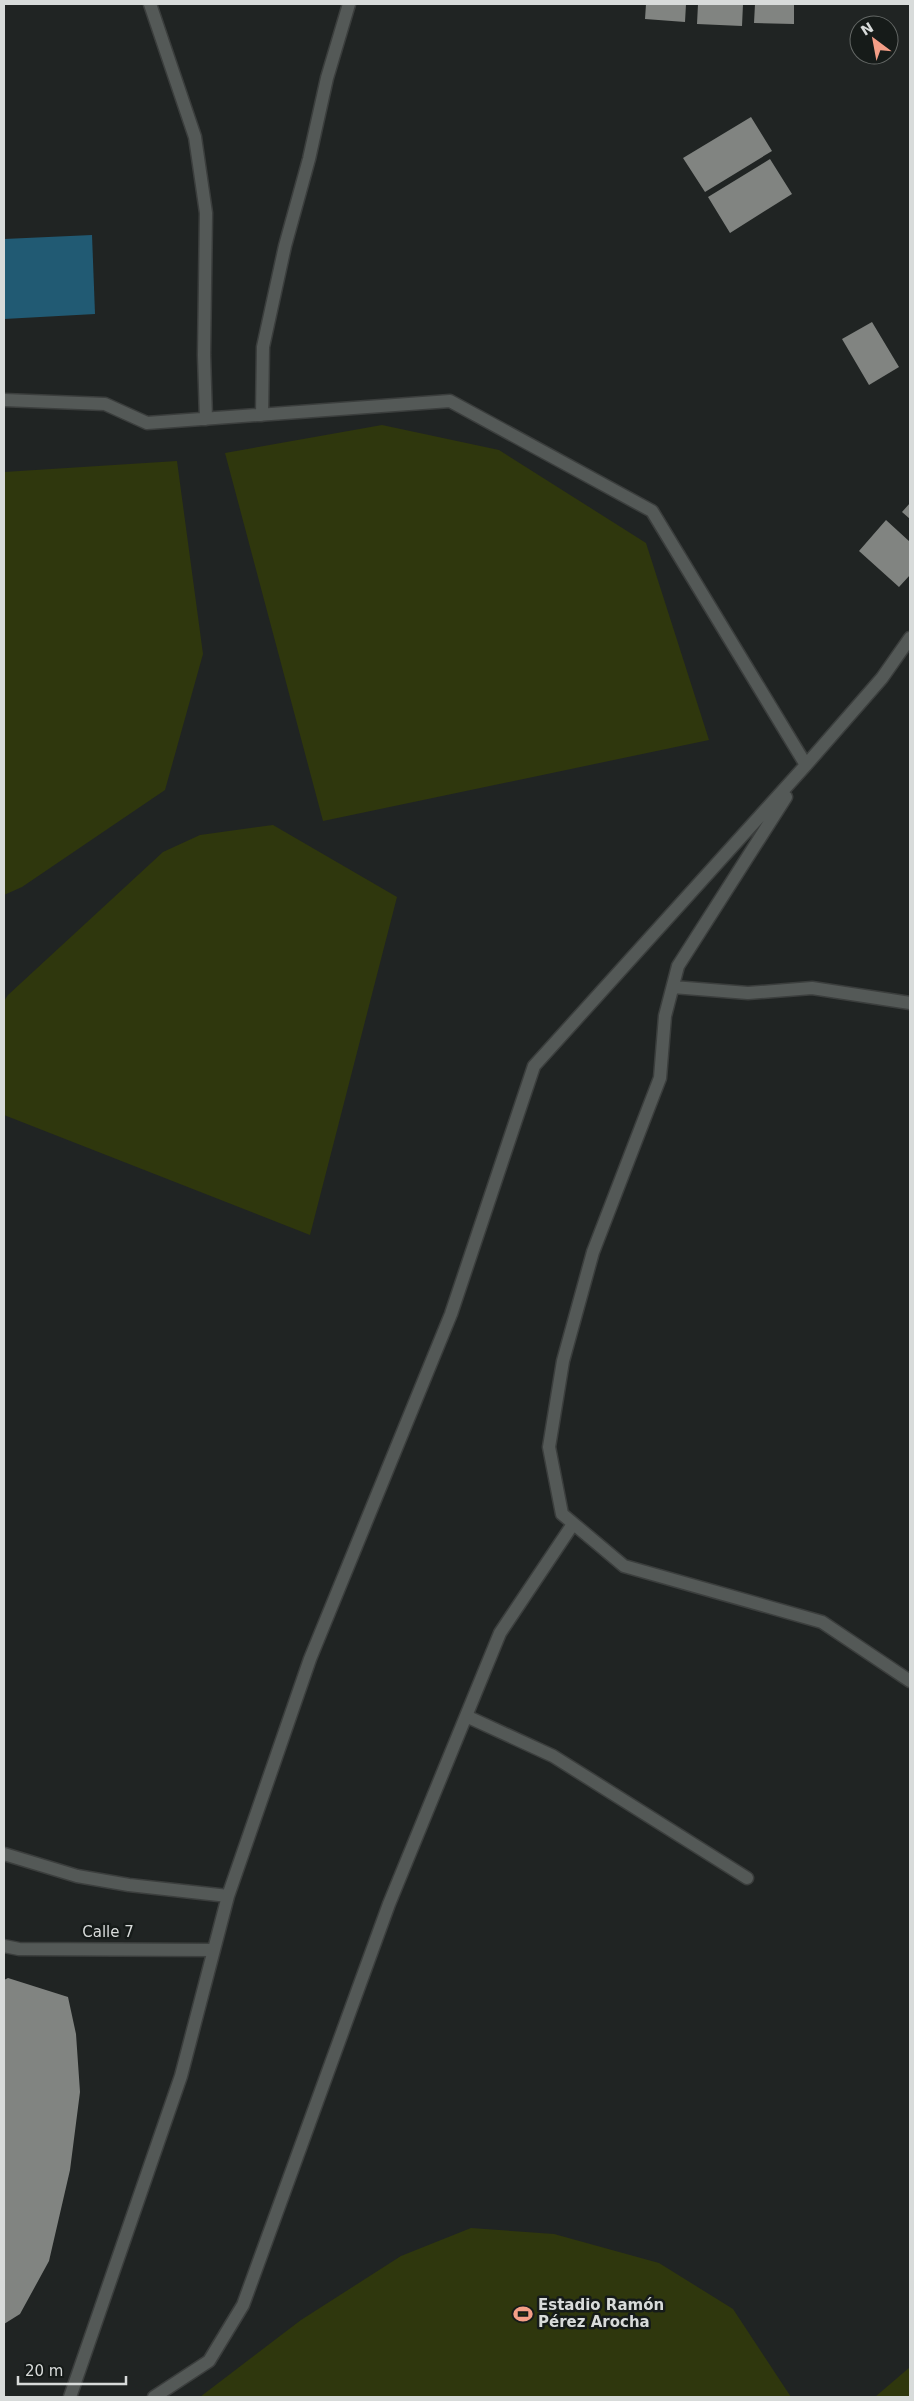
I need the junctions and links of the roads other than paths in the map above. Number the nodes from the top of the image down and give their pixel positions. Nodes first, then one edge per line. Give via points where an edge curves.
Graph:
1 (150, 4) edge
2 (349, 4) edge
3 (4, 400) edge
4 (262, 415) junction
5 (206, 419) junction
6 (910, 638) edge
7 (806, 765) junction
8 (673, 987) junction
9 (910, 1003) edge
10 (573, 1524) junction
11 (910, 1681) edge
12 (466, 1716) junction
13 (4, 1854) edge
14 (747, 1878) dead end
15 (228, 1896) junction
16 (4, 1946) edge
17 (213, 1950) junction
18 (70, 2397) edge
19 (154, 2397) edge

1 - 5 street via 195,137 206,213
2 - 4 street via 285,246 263,347
3 - 5 street via 106,404 147,423
4 - 5 street
4 - 7 street via 450,402 652,511
6 - 7 street via 882,678
7 - 8 street via 678,966
7 - 15 street via 534,1066 451,1314 310,1659
8 - 9 street via 748,993 812,988
8 - 10 street via 665,1016 660,1078 593,1252 563,1361 550,1447 562,1514
10 - 11 street via 624,1566 822,1622
10 - 12 street via 500,1633
12 - 14 street via 552,1756
12 - 19 street via 389,1904 243,2305 209,2361
13 - 15 street via 77,1876
15 - 17 street
16 - 17 street, Calle 7
17 - 18 street via 181,2076

